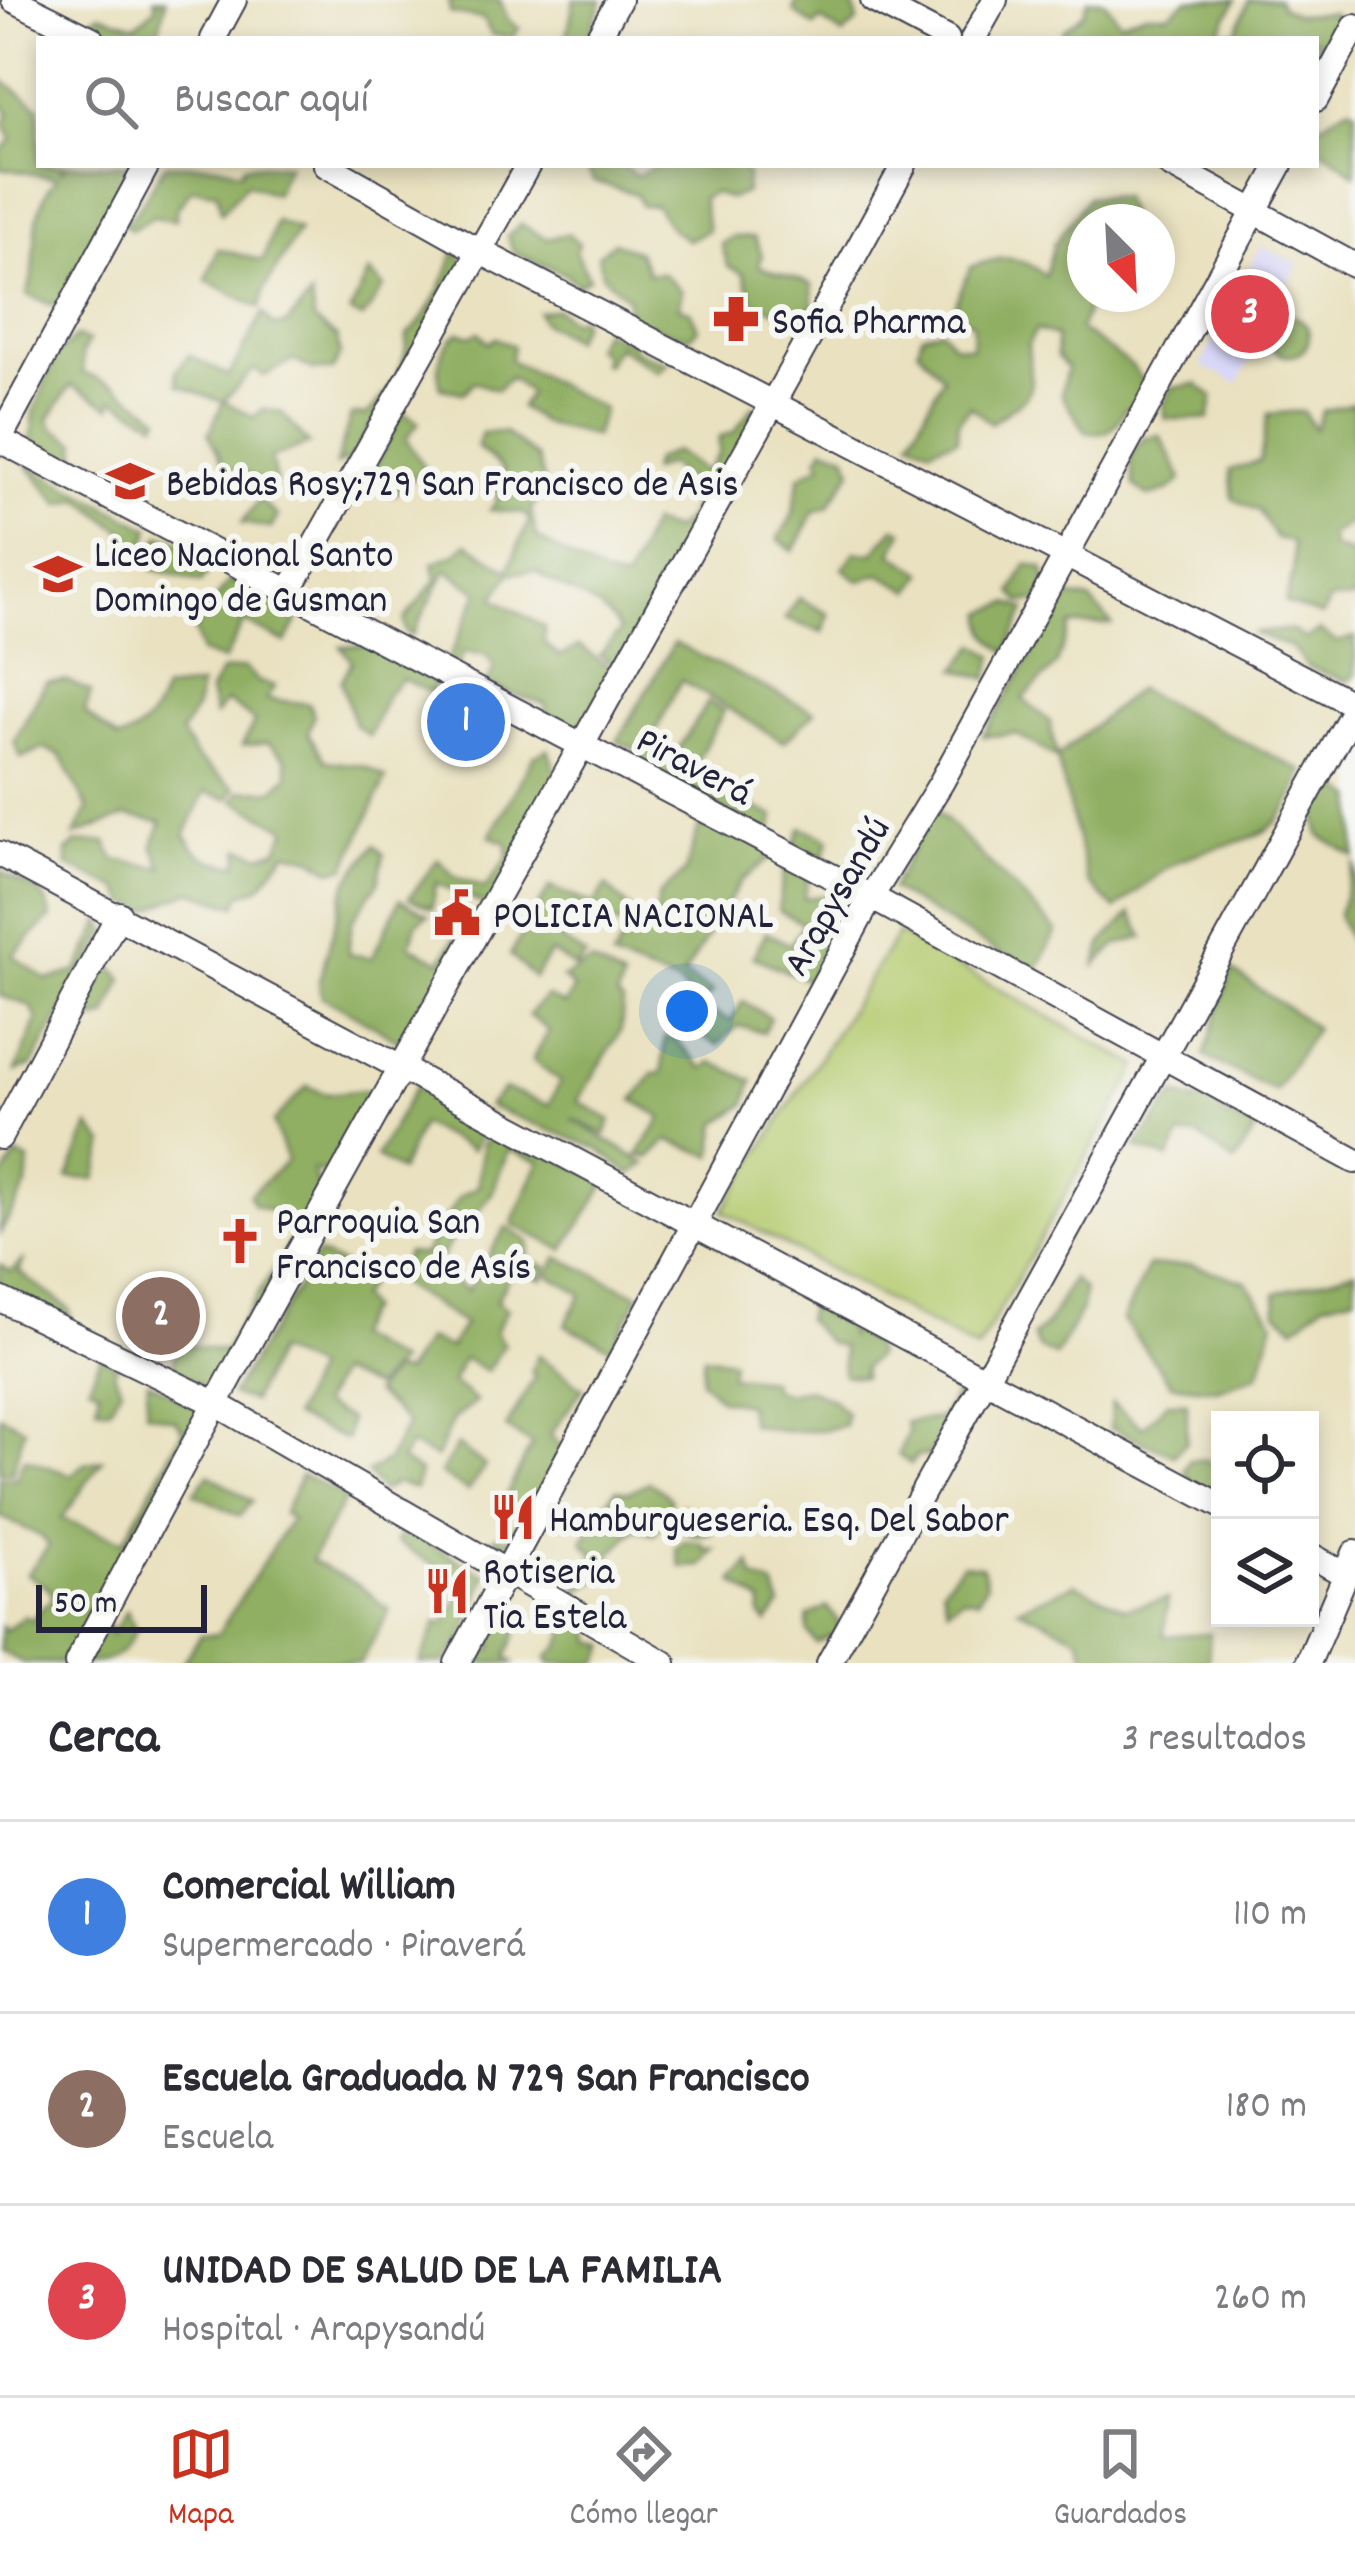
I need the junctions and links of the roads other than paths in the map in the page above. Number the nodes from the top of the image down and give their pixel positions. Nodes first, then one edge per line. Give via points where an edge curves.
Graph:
1 (14, 0) edge
2 (234, 0) edge
3 (619, 0) edge
4 (873, 0) edge
5 (994, 0) edge
6 (1355, 27) edge
7 (86, 36) edge
8 (215, 36) edge
9 (599, 36) edge
10 (941, 36) edge
11 (975, 36) edge
12 (1319, 93) edge
13 (145, 168) edge
14 (331, 168) edge
15 (527, 168) edge
16 (902, 168) edge
17 (1175, 168) edge
18 (1278, 168) edge
19 (1254, 213) junction
20 (481, 252) junction
21 (1355, 266) edge
22 (775, 402) junction
23 (0, 439) edge
24 (1066, 554) junction
25 (289, 591) junction
26 (1355, 706) edge
27 (585, 746) junction
28 (0, 854) edge
29 (872, 897) junction
30 (119, 914) junction
31 (1160, 1057) junction
32 (401, 1065) junction
33 (0, 1137) edge
34 (1355, 1161) edge
35 (695, 1222) junction
36 (0, 1299) edge
37 (986, 1380) junction
38 (215, 1403) junction
39 (1211, 1500) edge
40 (1319, 1557) edge
41 (1350, 1564) edge
42 (507, 1574) junction
43 (77, 1663) edge
44 (457, 1663) edge
45 (664, 1663) edge
46 (829, 1663) edge
47 (1308, 1663) edge

1 - 7 street
2 - 8 street
3 - 9 street
4 - 10 street
5 - 11 street
6 - 12 street
13 - 23 street
14 - 20 street
15 - 20 street
16 - 22 street
17 - 19 street
18 - 19 street, Arapysandú
19 - 21 street
19 - 24 street, Arapysandú
20 - 22 street
20 - 25 street
22 - 24 street
22 - 27 street
23 - 25 street, Piraverá
24 - 26 street
24 - 29 street, Arapysandú
25 - 27 street, Piraverá
26 - 31 street
27 - 29 street, Piraverá
27 - 32 street
28 - 30 street
29 - 31 street, Piraverá
29 - 35 street, Arapysandú
30 - 32 street
30 - 33 street
31 - 34 street, Piraverá
31 - 37 street
32 - 35 street
32 - 38 street
35 - 37 street
35 - 42 street, Arapysandú
36 - 38 street
37 - 39 street
37 - 46 street
38 - 42 street
38 - 43 street
40 - 41 street
41 - 47 street
42 - 44 street, Arapysandú
42 - 45 street

